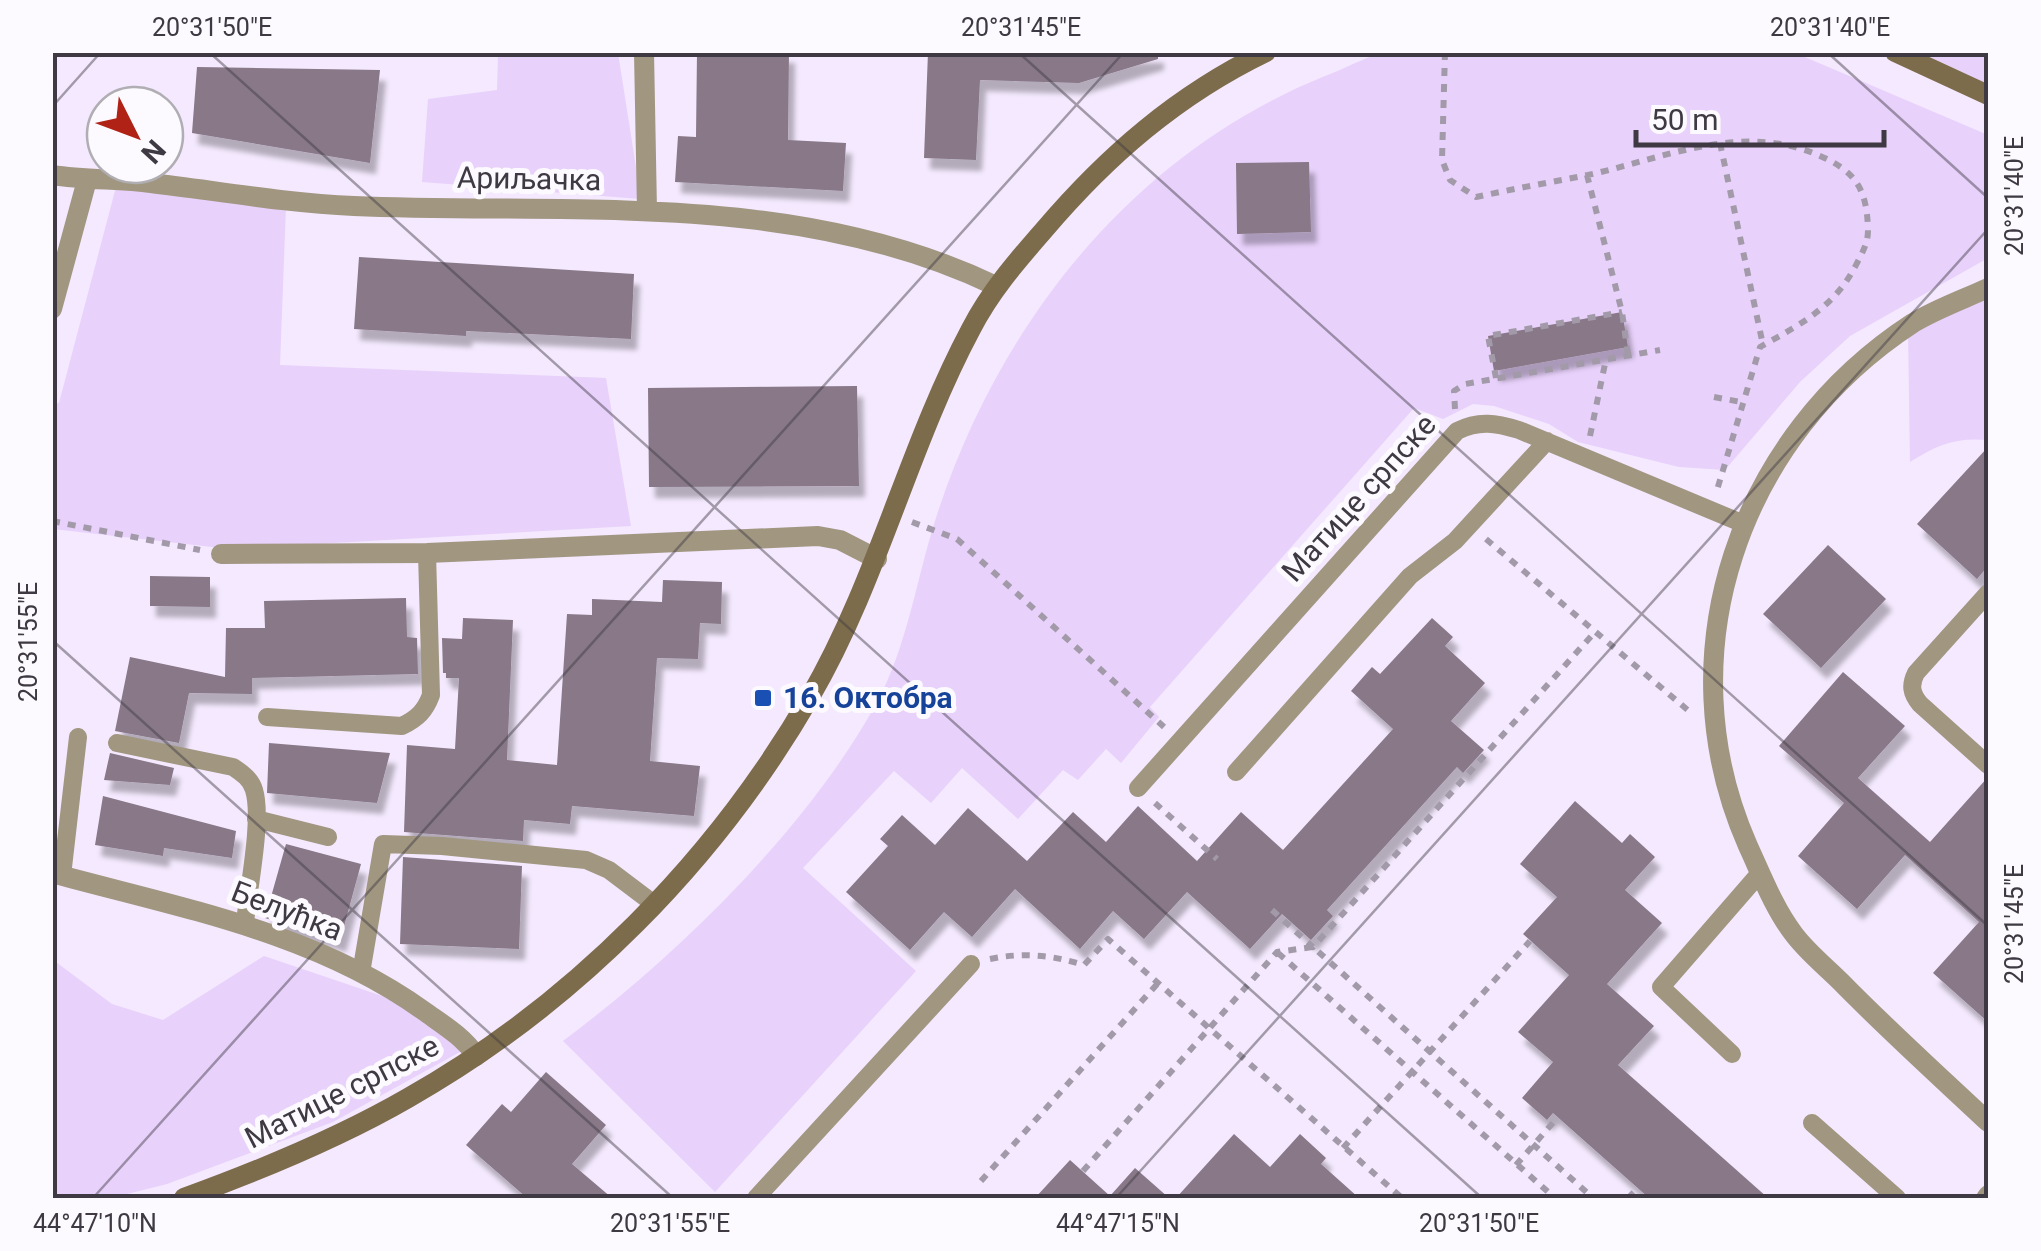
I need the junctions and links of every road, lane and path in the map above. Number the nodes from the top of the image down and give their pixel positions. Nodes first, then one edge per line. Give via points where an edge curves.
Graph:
1 (644, 52) edge
2 (1266, 52) edge
3 (1446, 52) edge
4 (1895, 52) edge
5 (1988, 95) edge
6 (1720, 143) junction
7 (52, 175) edge
8 (1588, 175) junction
9 (85, 180) edge
10 (86, 185) edge
11 (170, 185) edge
12 (647, 211) junction
13 (996, 286) junction
14 (1988, 288) edge
15 (52, 309) edge
16 (1622, 312) junction
17 (1763, 345) junction
18 (1660, 350) dead end
19 (1628, 355) junction
20 (1606, 359) junction
21 (1496, 378) junction
22 (1714, 397) dead end
23 (1742, 402) junction
24 (1464, 428) junction
25 (1548, 441) junction
26 (1586, 456) junction
27 (1711, 510) junction
28 (892, 515) junction
29 (52, 521) edge
30 (1744, 524) junction
31 (1470, 525) junction
32 (427, 553) junction
33 (221, 554) joint
34 (877, 559) junction
35 (1988, 593) edge
36 (1594, 634) junction
37 (267, 717) dead end
38 (1716, 733) junction
39 (78, 736) dead end
40 (1180, 742) junction
41 (116, 743) dead end
42 (1988, 764) edge
43 (1236, 772) dead end
44 (1138, 788) joint
45 (256, 819) junction
46 (328, 837) dead end
47 (1216, 859) dead end
48 (1760, 873) junction
49 (57, 875) edge
50 (654, 904) junction
51 (1272, 910) dead end
52 (245, 923) junction
53 (1530, 940) dead end
54 (1313, 946) junction
55 (1277, 952) junction
56 (971, 964) joint
57 (362, 973) junction
58 (1158, 983) junction
59 (1210, 1028) junction
60 (1428, 1053) junction
61 (1732, 1054) dead end
62 (476, 1056) junction
63 (1410, 1074) junction
64 (1558, 1117) dead end
65 (1988, 1122) edge
66 (1812, 1124) dead end
67 (1534, 1146) junction
68 (1342, 1148) junction
69 (1516, 1165) junction
70 (1083, 1171) dead end
71 (248, 1174) junction
72 (981, 1181) dead end
73 (1638, 1188) dead end
74 (184, 1198) edge
75 (236, 1198) edge
76 (756, 1198) edge
77 (1402, 1198) edge
78 (1555, 1198) edge
79 (1593, 1198) edge
80 (1628, 1198) edge
81 (1897, 1198) edge

1 - 12 street
2 - 13 main road, Матице српске via 1190,93 1117,152
3 - 8 path via 1442,160 1450,180 1476,197
4 - 5 main road
6 - 8 path
6 - 17 path
6 - 17 path via 1800,147 1853,175 1867,204 1868,242 1848,280 1798,328
7 - 9 street, Ариљачка
8 - 16 path
10 - 15 street
11 - 12 street, Ариљачка via 351,206
12 - 13 street, Ариљачка via 768,219 843,233
13 - 28 main road, Матице српске via 946,379
14 - 30 street via 1916,321 1847,375 1801,426
16 - 19 path
16 - 21 path via 1488,336
17 - 23 path
18 - 19 path
19 - 20 path
20 - 21 path
20 - 26 path
21 - 24 path via 1454,391
22 - 23 path
23 - 27 path
24 - 25 lane, Матице српске via 1498,424
24 - 40 lane, Матице српске
25 - 26 lane, Матице српске
25 - 31 lane
26 - 27 lane, Матице српске
27 - 30 lane, Матице српске
28 - 34 main road, Матице српске
28 - 40 path via 957,539
29 - 33 path
30 - 38 street via 1717,622
31 - 36 path
31 - 43 lane via 1410,576
32 - 33 street
32 - 34 street via 818,536
32 - 37 lane via 431,694 416,719 402,726
34 - 50 main road, Матице српске via 790,730 714,837
35 - 42 lane via 1911,684 1920,704
36 - 38 path
36 - 54 path
38 - 48 street via 1729,803
39 - 49 lane
40 - 44 lane, Матице српске
41 - 45 lane via 246,775
44 - 47 path
45 - 46 lane
45 - 52 lane
48 - 61 lane via 1660,988
48 - 65 street via 1792,933
49 - 52 street, Белућка
50 - 57 lane via 586,860 383,844
50 - 62 main road, Матице српске
51 - 54 path
52 - 57 street, Белућка
53 - 60 path
54 - 55 path
54 - 60 path
55 - 59 path
55 - 63 path
56 - 58 path via 1048,954 1084,965 1108,939
56 - 76 lane
57 - 62 street, Белућка via 435,1019
58 - 59 path
58 - 72 path
59 - 68 path
59 - 70 path
60 - 63 path
60 - 67 path
62 - 71 main road, Матице српске via 339,1135
63 - 68 path
63 - 69 path
64 - 67 path
66 - 81 lane
67 - 69 path
67 - 79 path
68 - 77 path
69 - 78 path
71 - 74 main road, Матице српске
71 - 75 main road
73 - 80 path

